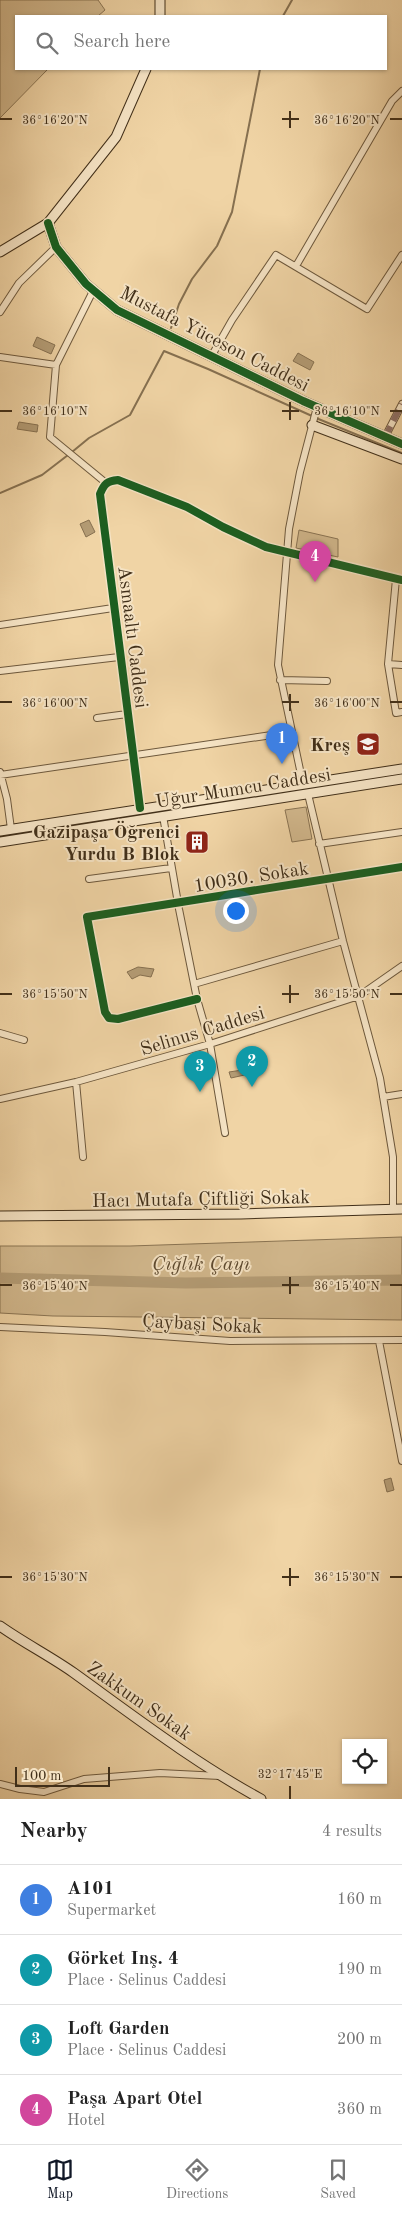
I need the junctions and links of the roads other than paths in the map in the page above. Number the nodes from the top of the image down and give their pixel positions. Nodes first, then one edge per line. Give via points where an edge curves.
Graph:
1 (160, 0) edge
2 (160, 15) edge
3 (146, 70) edge
4 (402, 91) edge
5 (48, 223) junction
6 (56, 247) junction
7 (0, 252) edge
8 (402, 255) edge
9 (296, 266) junction
10 (93, 291) junction
11 (0, 312) edge
12 (0, 357) edge
13 (210, 357) junction
14 (56, 365) junction
15 (402, 404) edge
16 (317, 407) junction
17 (313, 423) junction
18 (384, 437) junction
19 (402, 444) edge
20 (402, 459) edge
21 (106, 483) junction
22 (287, 554) junction
23 (399, 580) edge
24 (113, 608) junction
25 (0, 624) edge
26 (119, 657) junction
27 (388, 664) junction
28 (402, 665) edge
29 (0, 671) edge
30 (280, 680) junction
31 (327, 681) dead end
32 (402, 712) edge
33 (127, 714) junction
34 (97, 718) dead end
35 (292, 732) junction
36 (133, 756) junction
37 (402, 769) edge
38 (0, 774) edge
39 (402, 779) edge
40 (303, 784) junction
41 (308, 794) junction
42 (140, 808) junction
43 (163, 816) junction
44 (11, 829) junction
45 (0, 831) edge
46 (402, 832) edge
47 (0, 842) edge
48 (319, 844) junction
49 (171, 868) junction
50 (402, 868) edge
51 (89, 880) dead end
52 (328, 880) junction
53 (178, 904) junction
54 (343, 941) junction
55 (402, 966) edge
56 (194, 984) junction
57 (359, 996) junction
58 (197, 999) junction
59 (0, 1033) edge
60 (24, 1040) dead end
61 (210, 1044) junction
62 (76, 1082) junction
63 (402, 1094) edge
64 (383, 1097) junction
65 (0, 1099) edge
66 (226, 1133) dead end
67 (83, 1157) dead end
68 (397, 1209) edge
69 (0, 1216) edge
70 (0, 1327) edge
71 (379, 1340) junction
72 (402, 1340) edge
73 (402, 1461) edge
74 (0, 1626) edge
75 (220, 1776) junction
76 (0, 1784) edge
77 (261, 1799) edge

1 - 2 street
3 - 5 street via 116,137
4 - 9 street via 392,101
5 - 6 street, Mustafa Yüceson Caddesi
5 - 7 street
6 - 10 street, Mustafa Yüceson Caddesi
6 - 11 street via 19,283
8 - 9 street via 367,309
9 - 13 street via 276,255
10 - 13 street, Mustafa Yüceson Caddesi via 117,310
10 - 14 street
12 - 14 street
13 - 16 street, Mustafa Yüceson Caddesi
14 - 21 street via 50,437
15 - 18 street
16 - 17 street
16 - 18 street, Mustafa Yüceson Caddesi
17 - 20 street
17 - 22 street via 298,481
18 - 19 street, Mustafa Yüceson Caddesi
21 - 22 street via 118,480
21 - 24 street, Asmaaltı Caddesi via 100,494
22 - 23 street
22 - 30 street via 278,665
23 - 27 street
24 - 25 street
24 - 26 street, Asmaaltı Caddesi
26 - 29 street
26 - 33 street, Asmaaltı Caddesi
27 - 28 street
27 - 32 street via 396,713
30 - 31 street
30 - 35 street
33 - 34 street
33 - 36 street, Asmaaltı Caddesi
35 - 36 street
35 - 40 street
36 - 38 street
36 - 42 street, Asmaaltı Caddesi
37 - 40 street, Uğur Mumcu Caddesi
38 - 44 street
39 - 41 street, Uğur Mumcu Caddesi
40 - 42 street, Uğur Mumcu Caddesi
41 - 43 street, Uğur Mumcu Caddesi
41 - 48 street
42 - 44 street, Uğur Mumcu Caddesi
43 - 47 street, Uğur Mumcu Caddesi
43 - 49 street
44 - 45 street, Uğur Mumcu Caddesi
46 - 48 street
48 - 52 street
49 - 51 street
49 - 53 street
50 - 52 street, 10030. Sokak
52 - 53 street, 10030. Sokak
52 - 54 street
53 - 56 street
53 - 58 street, 10030. Sokak via 87,917 104,1012 114,1019
54 - 56 street
54 - 57 street
55 - 57 street, Selinus Caddesi
56 - 58 street
57 - 61 street, Selinus Caddesi
57 - 64 street
58 - 61 street
59 - 60 street
61 - 62 street, Selinus Caddesi
61 - 66 street
62 - 65 street, Selinus Caddesi
62 - 67 street
63 - 64 street
64 - 68 street
68 - 69 street, Hacı Mutafa Çiftliği Sokak
70 - 71 street, Çaybaşi Sokak via 230,1341
71 - 72 street, Çaybaşi Sokak
71 - 73 street
74 - 75 street, Zakkum Sokak
75 - 76 street via 160,1773 84,1779 44,1792
75 - 77 street, Zakkum Sokak

